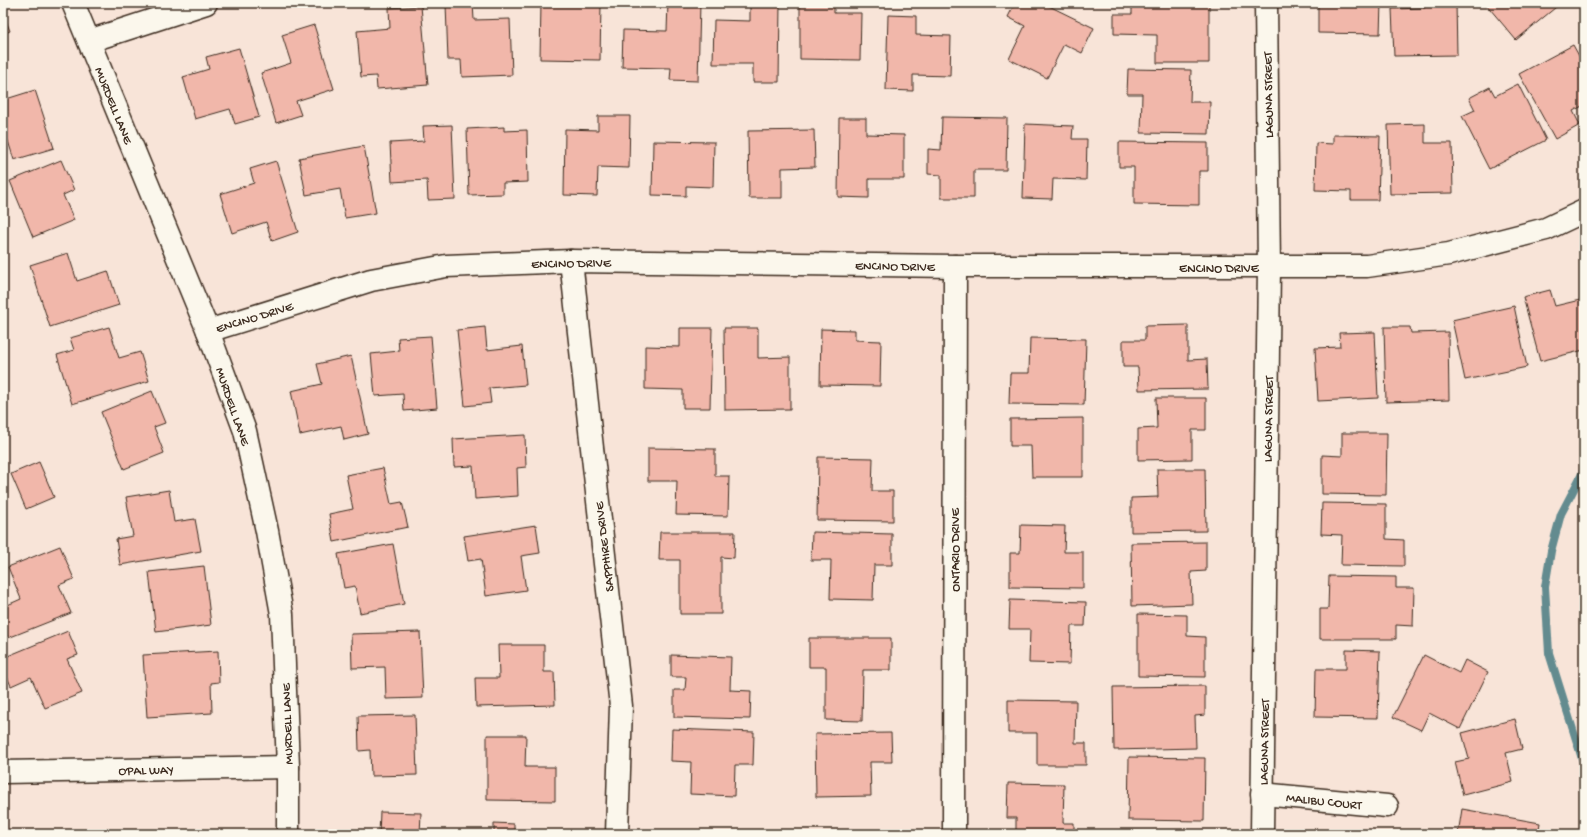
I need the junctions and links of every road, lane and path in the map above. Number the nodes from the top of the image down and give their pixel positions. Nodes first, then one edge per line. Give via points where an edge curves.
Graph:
1 (73, 3) edge
2 (206, 3) edge
3 (1266, 3) edge
4 (89, 41) junction
5 (1584, 211) edge
6 (571, 261) junction
7 (955, 266) junction
8 (1269, 267) junction
9 (208, 331) junction
10 (288, 767) junction
11 (3, 772) edge
12 (1262, 794) junction
13 (1387, 806) dead end
14 (288, 834) edge
15 (617, 834) edge
16 (954, 834) edge
17 (1262, 834) edge

1 - 4 street, MURDELL LANE
2 - 4 street
3 - 8 street, LAGUNA STREET
4 - 9 street, MURDELL LANE
5 - 8 street, ENCINO DRIVE via 1546,229 1450,254 1367,266
6 - 7 street, ENCINO DRIVE
6 - 9 street, ENCINO DRIVE via 446,266 371,280
6 - 15 street, SAPPHIRE DRIVE via 621,706
7 - 8 street, ENCINO DRIVE
7 - 16 street, ONTARIO DRIVE
8 - 12 street, LAGUNA STREET
9 - 10 street, MURDELL LANE via 245,431 267,531 282,614
10 - 11 street, OPAL WAY
10 - 14 street, MURDELL LANE
12 - 13 street, MALIBU COURT
12 - 17 street, LAGUNA STREET

